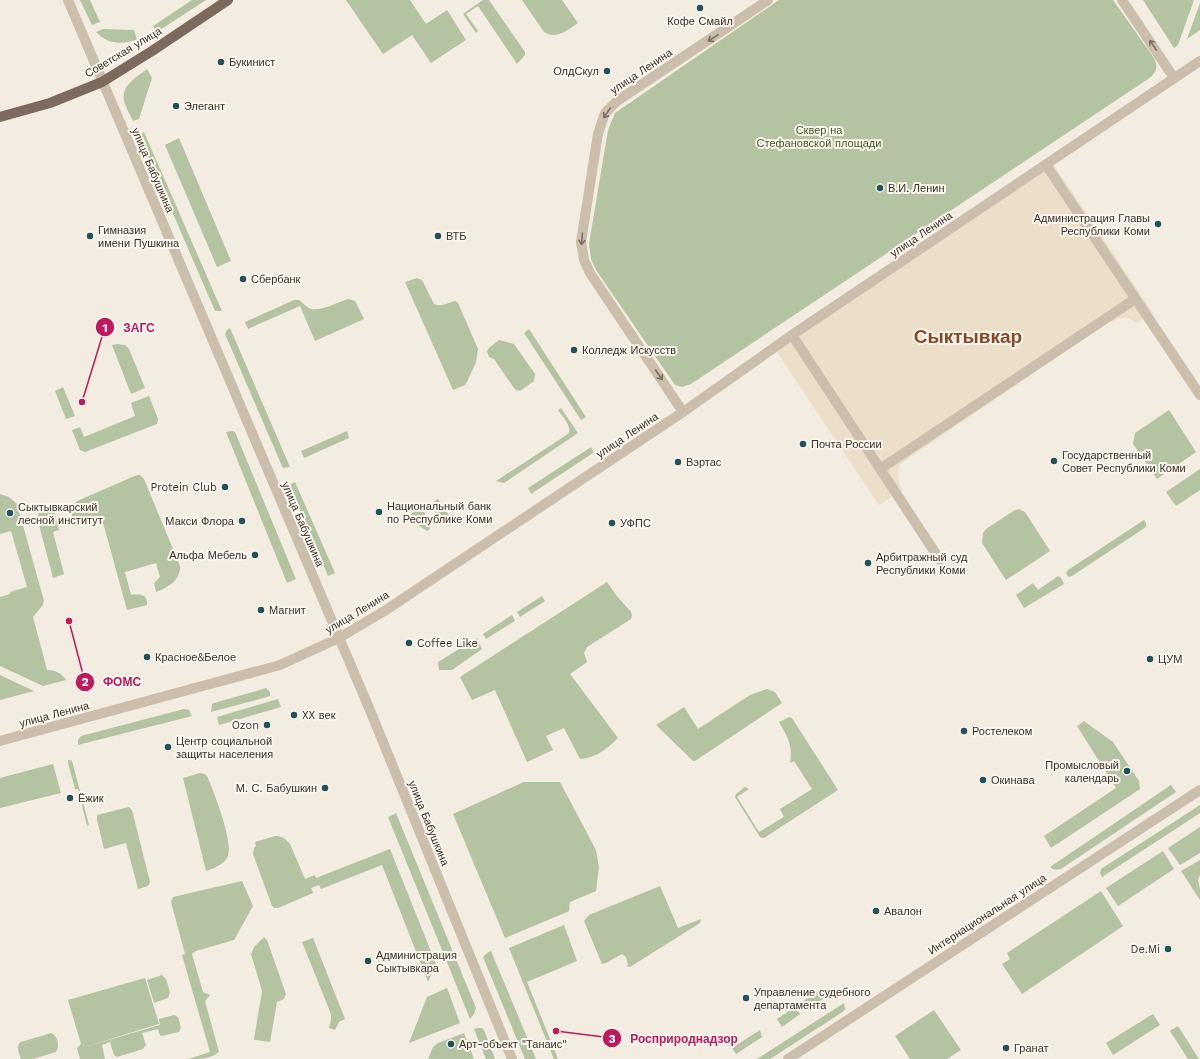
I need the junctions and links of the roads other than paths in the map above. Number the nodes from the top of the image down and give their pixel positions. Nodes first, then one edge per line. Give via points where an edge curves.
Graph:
1 (68, 0) edge
2 (228, 0) edge
3 (768, 0) edge
4 (1122, 0) edge
5 (757, 3) edge
6 (1200, 61) edge
7 (1174, 78) junction
8 (102, 82) junction
9 (0, 117) edge
10 (1046, 165) junction
11 (1135, 298) junction
12 (792, 335) junction
13 (1200, 395) edge
14 (683, 412) junction
15 (880, 469) junction
16 (940, 560) dead end
17 (339, 638) junction
18 (0, 741) edge
19 (1200, 790) edge
20 (512, 1059) edge
21 (788, 1059) edge

1 - 8 street, улица Бабушкина
2 - 8 main road, Советская улица
3 - 5 street, улица Ленина
7 -> 4 street
5 -> 14 street, улица Ленина via 737,21 617,101 605,113 598,134 581,242 584,260 590,273
6 - 7 street, улица Ленина
7 - 10 street, улица Ленина
8 - 9 main road, Советская улица via 50,103
8 - 17 street, улица Бабушкина
10 - 11 street
10 - 12 street, улица Ленина
11 - 13 street
11 - 15 street
12 - 14 street, улица Ленина
12 - 15 street
14 - 17 street, улица Ленина via 386,610
15 - 16 street
17 - 18 street, улица Ленина via 280,665
17 - 20 street, улица Бабушкина
19 - 21 street, Интернациональная улица

